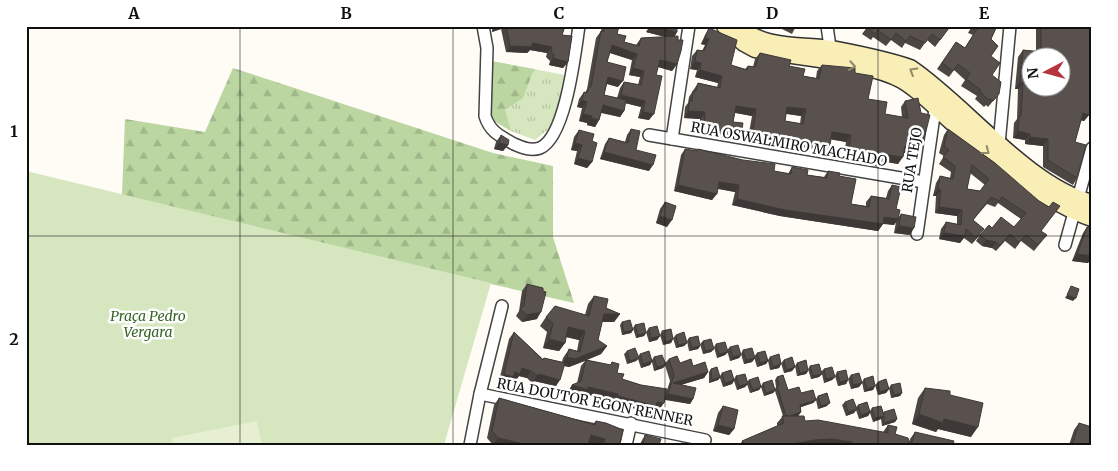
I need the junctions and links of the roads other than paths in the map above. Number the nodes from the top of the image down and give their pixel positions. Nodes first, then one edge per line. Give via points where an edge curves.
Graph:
1 (483, 26) edge
2 (579, 26) edge
3 (689, 26) edge
4 (725, 26) edge
5 (739, 26) edge
6 (827, 26) edge
7 (1010, 26) edge
8 (831, 56) junction
9 (937, 99) junction
10 (649, 135) dead end
11 (672, 139) junction
12 (999, 144) junction
13 (1092, 148) edge
14 (924, 182) junction
15 (1082, 204) edge
16 (1092, 218) edge
17 (917, 234) dead end
18 (1065, 245) dead end
19 (502, 306) dead end
20 (480, 394) junction
21 (631, 423) junction
22 (705, 440) dead end
23 (470, 445) edge
24 (626, 445) edge

1 - 2 street via 488,127 496,135 532,150 542,147 553,134 568,97
3 - 11 street
4 - 8 street via 754,48
5 - 8 street via 766,41
6 - 8 street
7 - 12 street
8 - 9 street via 889,61 910,68
9 - 12 street
9 - 14 street, RUA TEJO
9 -> 15 street via 989,153 1037,188
10 - 11 street, RUA OSWALMIRO MACHADO
11 - 14 street, RUA OSWALMIRO MACHADO
12 - 15 street
13 - 15 street
14 - 17 street, RUA TEJO
15 - 16 street
15 - 18 street
19 - 20 street
20 - 21 street, RUA DOUTOR EGON RENNER
20 - 23 street
21 - 22 street, RUA DOUTOR EGON RENNER
21 - 24 street

